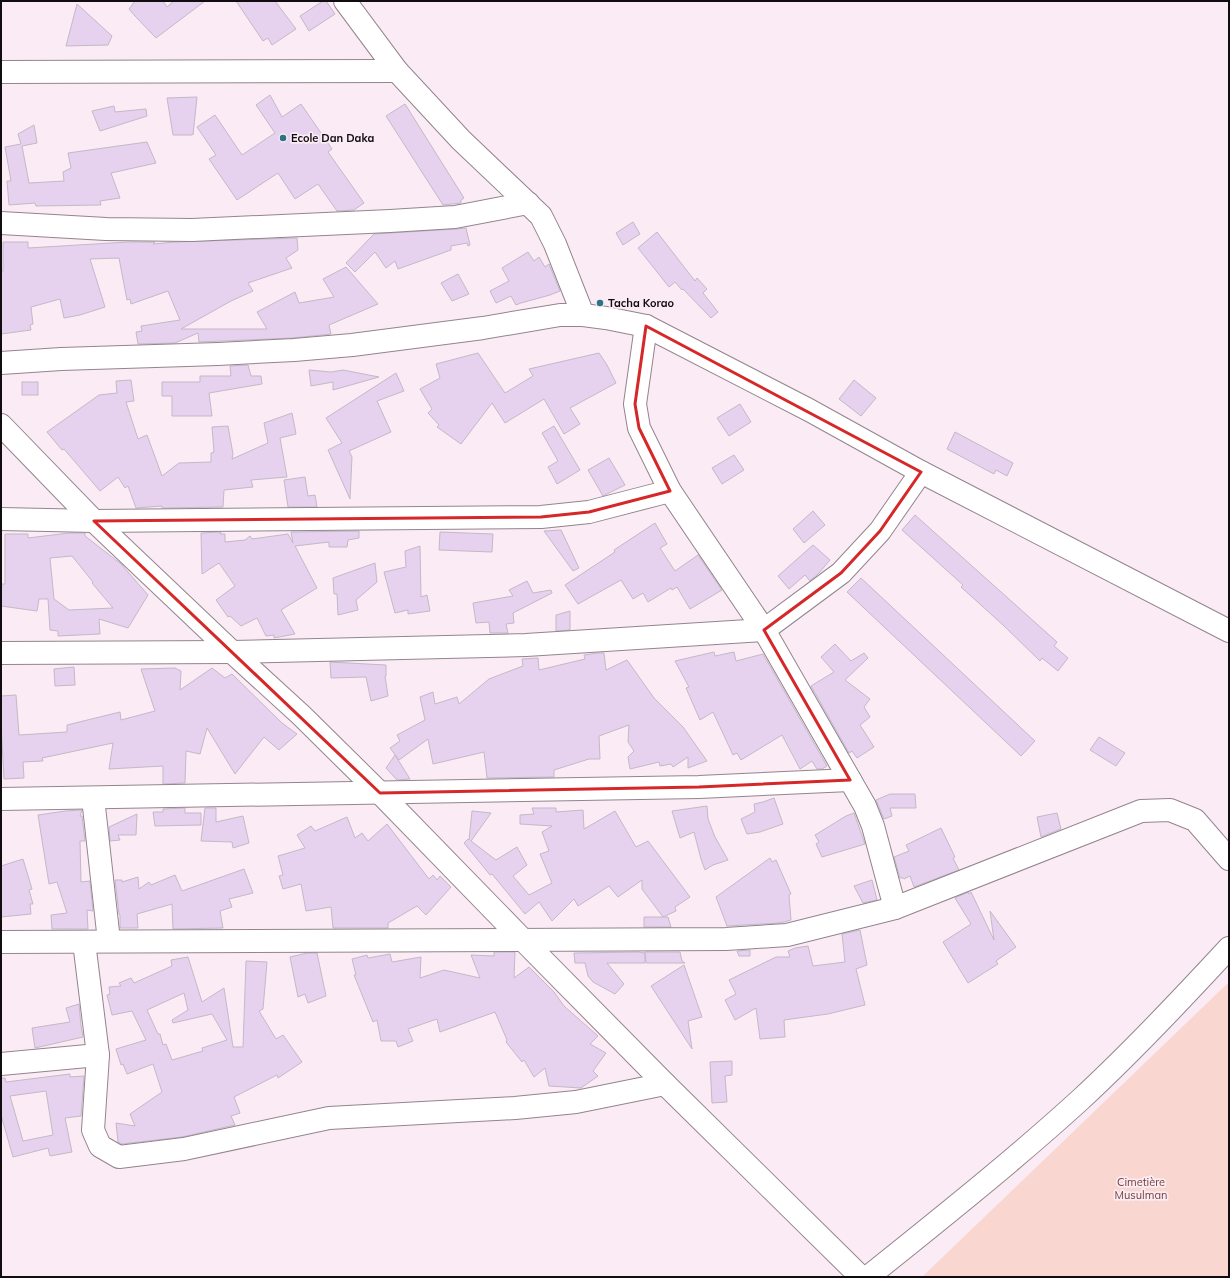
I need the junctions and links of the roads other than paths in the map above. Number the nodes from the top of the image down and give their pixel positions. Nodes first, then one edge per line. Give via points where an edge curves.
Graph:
1 (345, 1) edge
2 (397, 71) junction
3 (1, 72) edge
4 (528, 203) junction
5 (1, 223) edge
6 (582, 315) junction
7 (646, 326) junction
8 (1, 363) edge
9 (1, 424) edge
10 (921, 472) junction
11 (670, 491) junction
12 (1, 519) edge
13 (94, 521) junction
14 (764, 630) junction
15 (1229, 631) edge
16 (232, 652) junction
17 (1, 653) edge
18 (850, 780) junction
19 (380, 793) junction
20 (93, 798) junction
21 (1, 799) edge
22 (1229, 859) edge
23 (895, 908) junction
24 (523, 940) junction
25 (109, 941) junction
26 (1, 942) edge
27 (84, 942) junction
28 (1229, 948) edge
29 (98, 1055) junction
30 (1, 1064) edge
31 (665, 1084) junction
32 (861, 1277) edge
33 (868, 1277) edge

1 - 2 street
2 - 3 street
2 - 4 street via 461,140
4 - 5 street via 449,217 192,230 106,229
4 - 6 street via 541,216 549,231
6 - 7 street
6 - 8 street via 553,316 483,328 316,348
7 - 10 street via 809,410
7 - 11 street via 635,404 639,428
9 - 13 street
10 - 14 street via 880,531 841,573
10 - 15 street
11 - 13 street via 589,512 541,517
11 - 14 street
12 - 13 street
13 - 16 street
14 - 16 street via 526,645
14 - 18 street
16 - 17 street
16 - 19 street
18 - 19 street via 700,787
18 - 23 street via 873,826
19 - 20 street
19 - 24 street
20 - 21 street
20 - 25 street
22 - 23 street via 1196,820 1170,810 1141,811
23 - 24 street via 787,935 726,939
24 - 25 street
24 - 31 street
25 - 27 street
26 - 27 street
27 - 29 street
28 - 33 street via 1176,1006 1080,1100
29 - 30 street
29 - 31 street via 93,1130 100,1146 118,1157 184,1149 329,1118 576,1102
31 - 32 street

